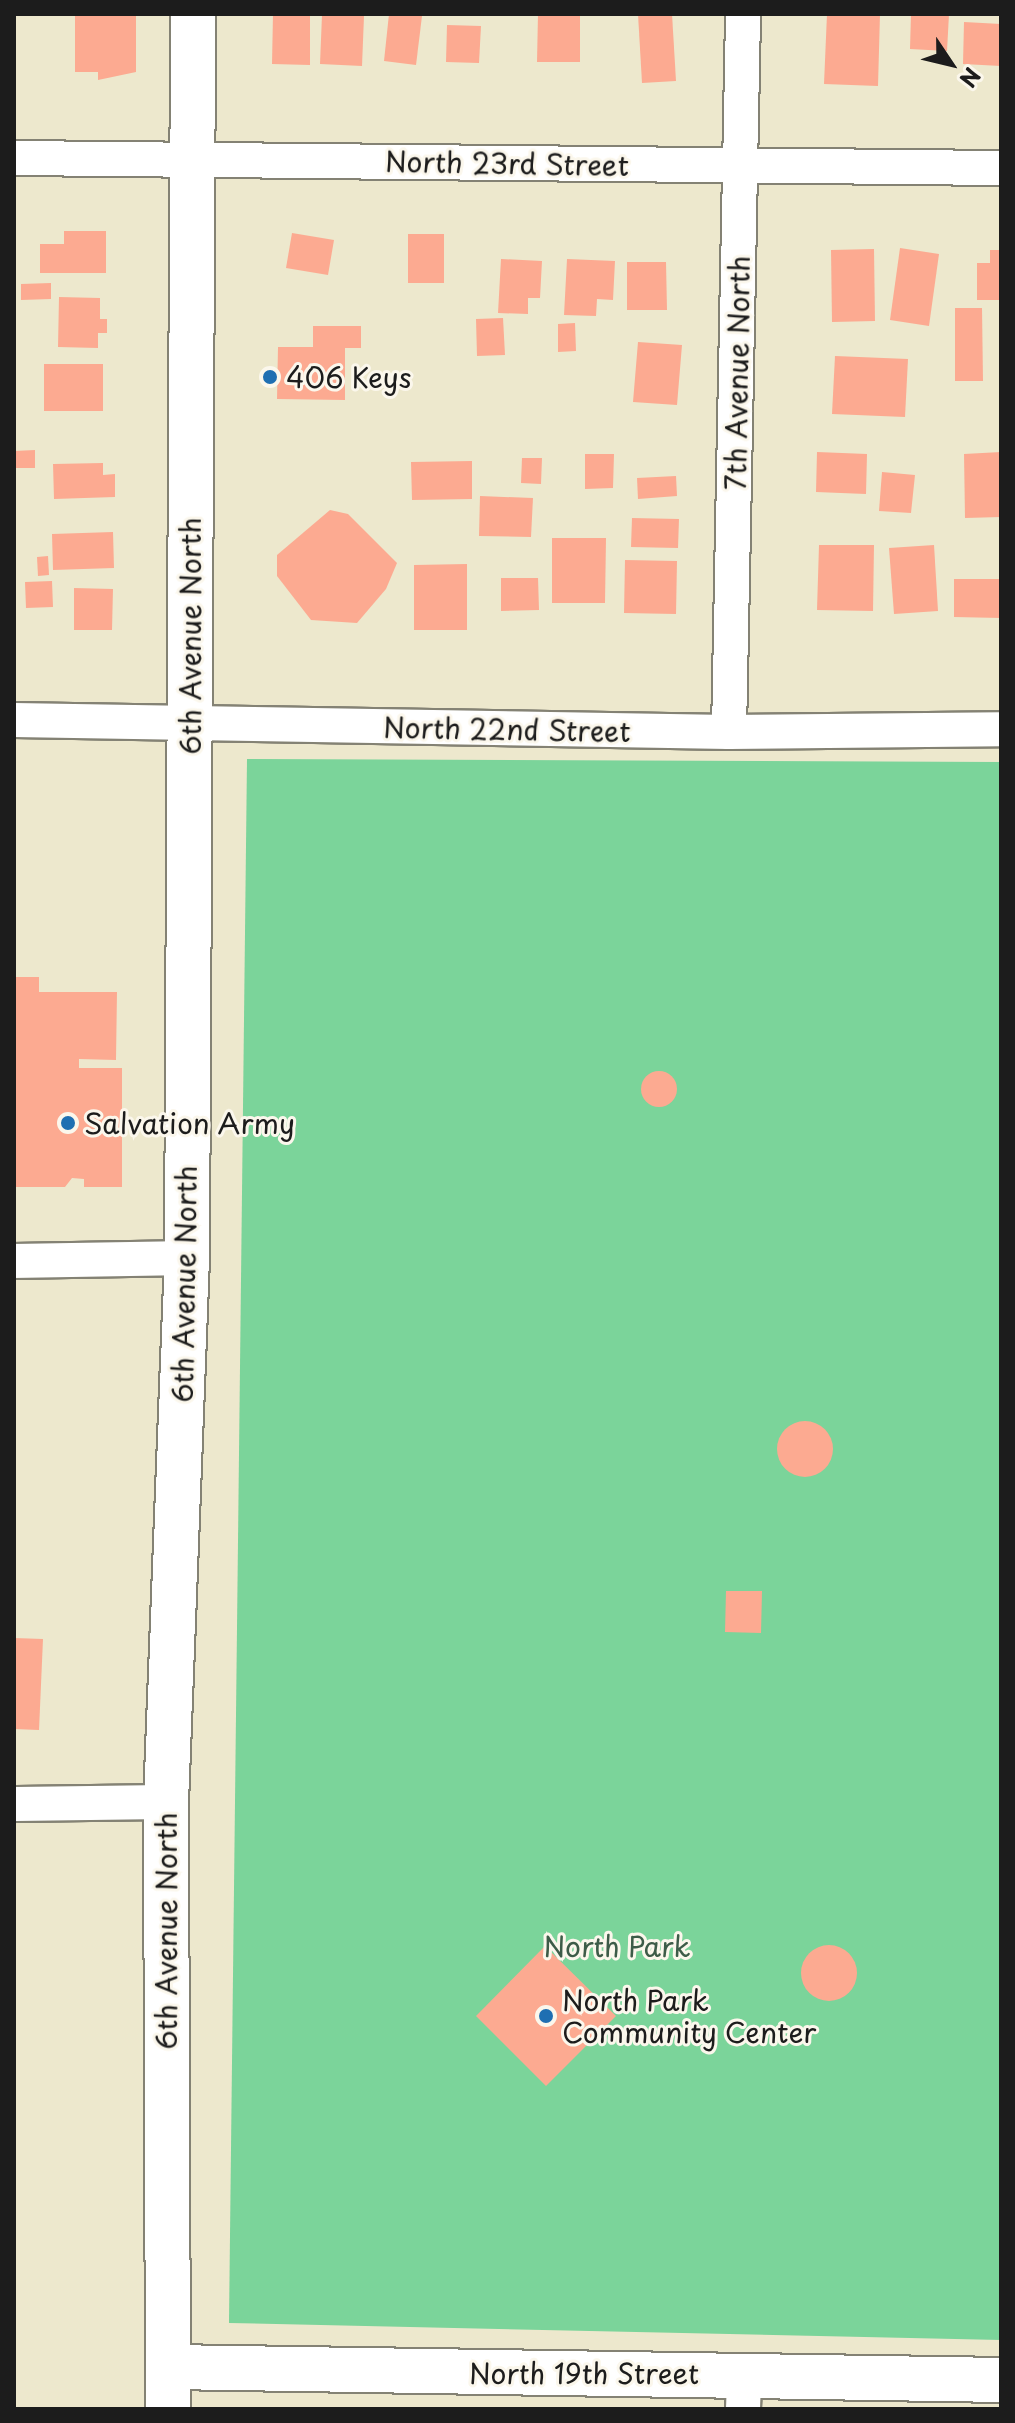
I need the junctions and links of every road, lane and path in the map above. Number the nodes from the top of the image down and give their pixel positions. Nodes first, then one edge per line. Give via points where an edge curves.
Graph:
1 (193, 14) edge
2 (743, 14) edge
3 (14, 158) edge
4 (190, 160) junction
5 (742, 165) junction
6 (1001, 168) edge
7 (14, 720) edge
8 (189, 726) junction
9 (1001, 729) edge
10 (729, 732) junction
11 (187, 1258) junction
12 (14, 1261) edge
13 (166, 1802) junction
14 (14, 1804) edge
15 (1001, 2380) edge
16 (168, 2388) edge
17 (743, 2391) edge

1 - 4 main road, 6th Avenue North
2 - 5 street, 7th Avenue North
3 - 4 street, North 23rd Street
4 - 5 street, North 23rd Street
4 - 8 main road, 6th Avenue North
5 - 6 street, North 23rd Street
5 - 10 street, 7th Avenue North
7 - 8 street, North 22nd Street
8 - 10 street, North 22nd Street
8 - 11 main road, 6th Avenue North
9 - 10 street, North 22nd Street
11 - 12 street
11 - 13 main road, 6th Avenue North
13 - 14 street
13 - 16 main road, 6th Avenue North
15 - 17 main road, North 19th Street
16 - 17 main road, North 19th Street via 629,2376

